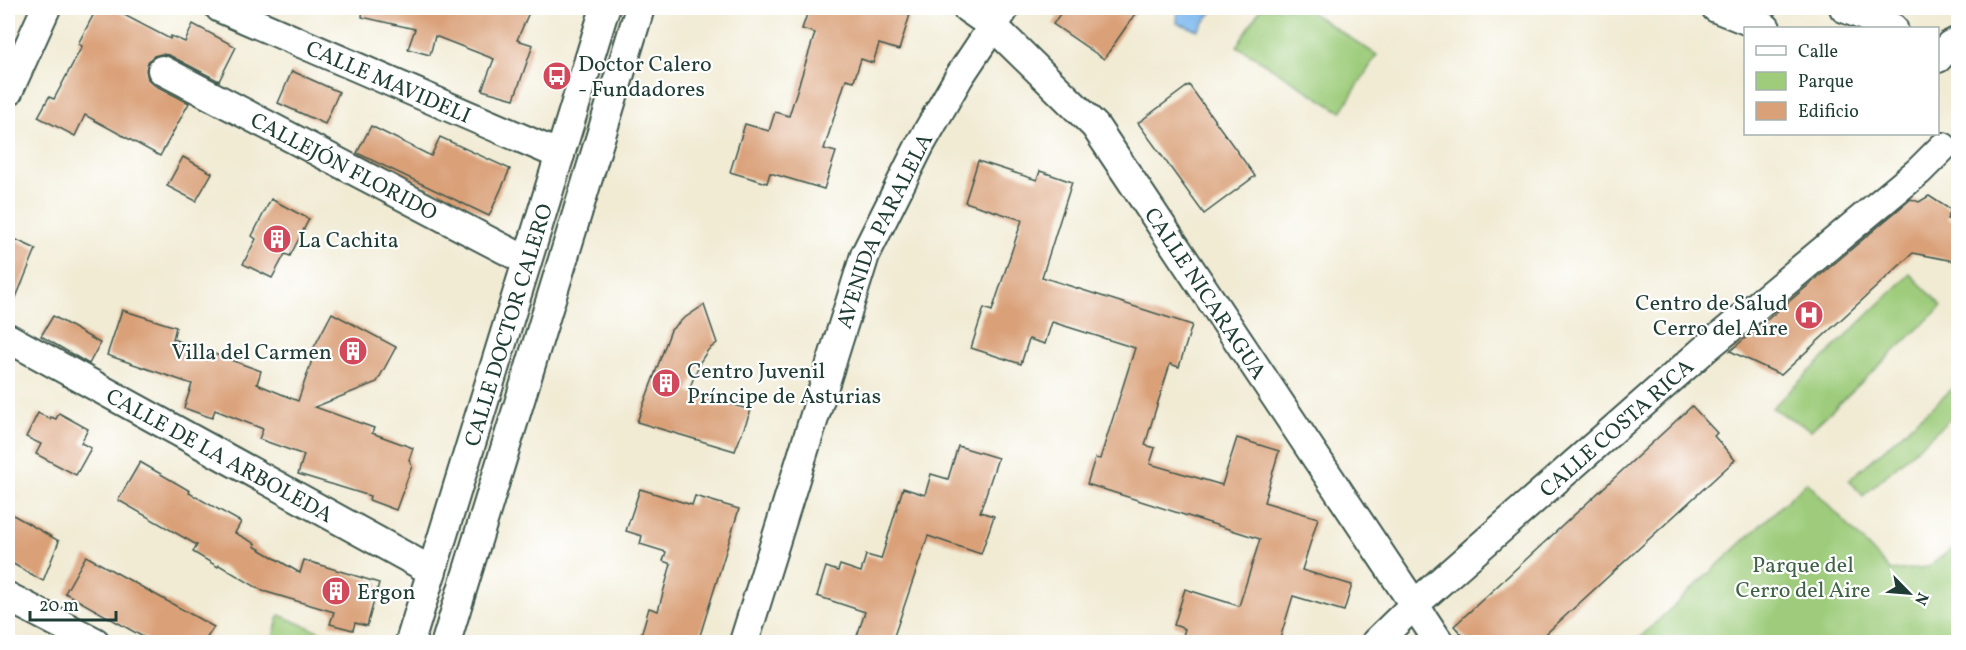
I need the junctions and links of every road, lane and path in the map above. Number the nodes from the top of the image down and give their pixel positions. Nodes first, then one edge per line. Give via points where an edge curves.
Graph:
1 (46, 8) edge
2 (220, 8) edge
3 (605, 8) edge
4 (640, 8) edge
5 (967, 8) edge
6 (1716, 8) edge
7 (1844, 8) edge
8 (999, 16) edge
9 (1764, 27) edge
10 (1891, 27) edge
11 (18, 38) edge
12 (162, 70) dead end
13 (8, 92) edge
14 (1945, 146) edge
15 (560, 155) junction
16 (527, 261) junction
17 (8, 338) edge
18 (432, 571) junction
19 (8, 597) edge
20 (1414, 605) junction
21 (95, 642) edge
22 (410, 642) edge
23 (446, 642) edge
24 (744, 642) edge
25 (1376, 642) edge
26 (1439, 642) edge

1 - 11 street
2 - 15 street, CALLE MAVIDELI
3 - 15 street, CALLE DOCTOR CALERO
4 - 23 street, CALLE DOCTOR CALERO
5 - 8 street, CALLE NICARAGUA
6 - 9 street
7 - 10 street
8 - 20 street, CALLE NICARAGUA via 1095,126
8 - 24 street, AVENIDA PARALELA via 920,146 866,255
11 - 13 street
12 - 16 street, CALLEJÓN FLORIDO
14 - 20 street, CALLE COSTA RICA via 1706,348
15 - 16 street, CALLE DOCTOR CALERO
16 - 18 street, CALLE DOCTOR CALERO
17 - 18 street, CALLE DE LA ARBOLEDA
18 - 22 street, CALLE DOCTOR CALERO
19 - 21 street
20 - 25 street, CALLE COSTA RICA
20 - 26 street, CALLE NICARAGUA

